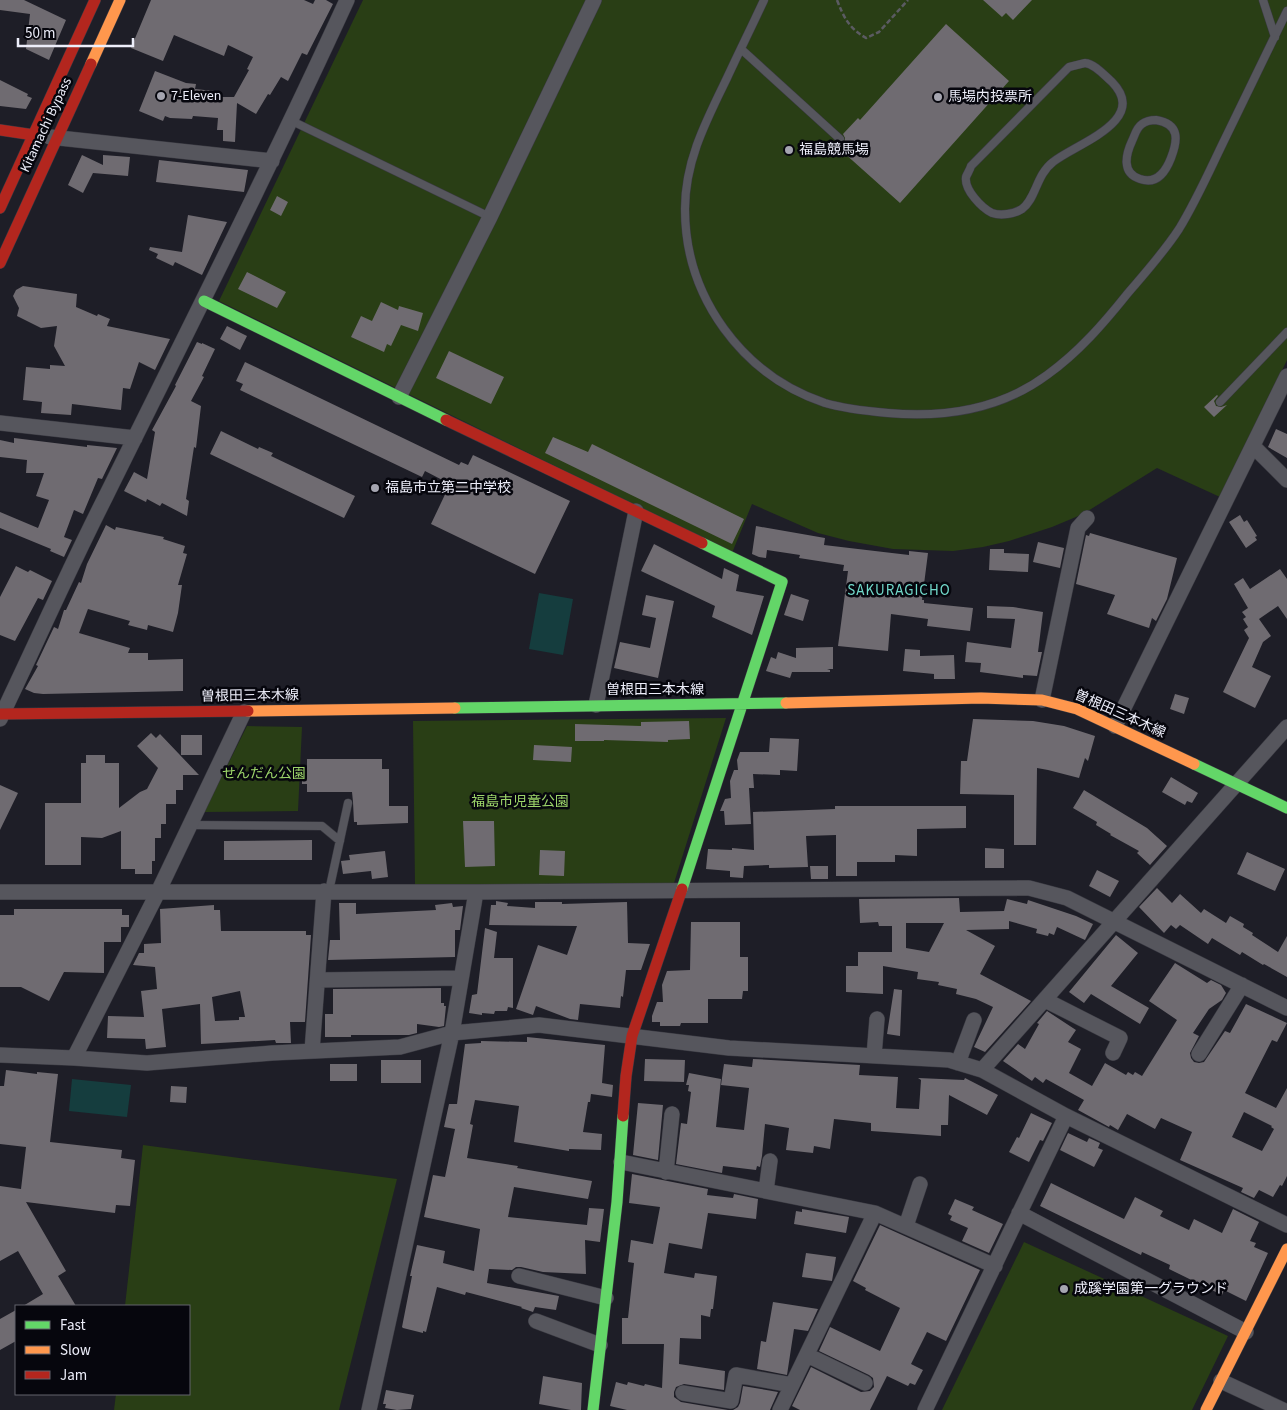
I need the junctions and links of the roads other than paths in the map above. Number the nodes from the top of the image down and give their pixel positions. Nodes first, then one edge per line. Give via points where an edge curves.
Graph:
1 (95, 0) edge
2 (120, 0) edge
3 (347, 0) edge
4 (594, 0) edge
5 (764, 0) edge
6 (1263, 0) edge
7 (1287, 11) edge
8 (1275, 37) junction
9 (741, 49) junction
10 (1065, 71) joint
11 (292, 121) junction
12 (0, 130) edge
13 (34, 135) junction
14 (57, 138) junction
15 (840, 139) dead end
16 (272, 160) junction
17 (1167, 167) joint
18 (0, 208) edge
19 (490, 217) junction
20 (0, 263) edge
21 (204, 301) junction
22 (1287, 332) edge
23 (1287, 377) edge
24 (399, 397) junction
25 (1220, 402) dead end
26 (0, 423) edge
27 (135, 438) junction
28 (1253, 446) junction
29 (1287, 480) edge
30 (636, 511) junction
31 (1087, 518) dead end
32 (1042, 700) junction
33 (743, 704) junction
34 (596, 705) junction
35 (244, 712) junction
36 (1, 716) edge
37 (1114, 726) junction
38 (1287, 727) edge
39 (1236, 784) junction
40 (348, 804) dead end
41 (1287, 808) edge
42 (189, 825) junction
43 (340, 842) junction
44 (682, 889) junction
45 (327, 891) junction
46 (0, 892) edge
47 (158, 892) junction
48 (476, 892) junction
49 (1115, 922) junction
50 (461, 978) junction
51 (318, 980) junction
52 (1242, 985) junction
53 (1045, 1000) junction
54 (1287, 1008) edge
55 (877, 1019) dead end
56 (974, 1020) dead end
57 (452, 1033) junction
58 (632, 1036) junction
59 (312, 1051) junction
60 (1113, 1053) dead end
61 (1199, 1054) dead end
62 (0, 1055) edge
63 (874, 1056) junction
64 (74, 1058) junction
65 (958, 1063) junction
66 (982, 1070) junction
67 (672, 1114) dead end
68 (1066, 1116) junction
69 (770, 1161) dead end
70 (621, 1162) junction
71 (666, 1172) junction
72 (920, 1184) dead end
73 (766, 1191) junction
74 (875, 1213) junction
75 (1019, 1213) junction
76 (1287, 1224) edge
77 (906, 1226) junction
78 (1287, 1249) edge
79 (995, 1266) junction
80 (518, 1276) dead end
81 (606, 1298) junction
82 (536, 1321) dead end
83 (1246, 1332) junction
84 (600, 1345) junction
85 (807, 1355) junction
86 (1221, 1381) junction
87 (865, 1383) dead end
88 (792, 1385) junction
89 (683, 1393) dead end
90 (370, 1410) edge
91 (593, 1410) edge
92 (780, 1410) edge
93 (924, 1410) edge
94 (1206, 1410) edge
95 (1283, 1410) edge

1 - 13 main road, Kitamachi Bypass
2 - 14 main road, Kitamachi Bypass
3 - 11 street
4 - 19 street
5 - 9 lane
6 - 8 lane
7 - 8 lane
8 - 9 lane via 1180,228 1107,319 1061,365 1026,388 969,410 928,415 844,408 792,389 747,356 723,328 704,296 687,243 686,187 700,134
9 - 15 lane
10 - 10 lane via 970,166 966,178 968,188 993,213 1009,214 1023,208 1041,174 1052,162 1119,117 1122,109 1120,92 1092,64 1076,65
11 - 16 street
11 - 19 lane
12 - 13 main road
13 - 14 street
13 - 18 main road, Kitamachi Bypass
14 - 16 street
14 - 20 main road, Kitamachi Bypass
16 - 21 street
17 - 17 lane via 1176,144 1174,132 1161,121 1146,122 1137,129 1127,152 1126,165 1134,176 1146,180 1159,177
19 - 24 street
21 - 24 main road
21 - 27 street
22 - 25 lane
23 - 28 street
24 - 30 main road
26 - 27 street
27 - 36 street
28 - 29 street
28 - 37 street
30 - 33 main road via 782,582
30 - 34 street
31 - 32 street via 1078,528
32 - 33 main road, 曽根田三本木線 via 981,698
32 - 37 main road, 曽根田三本木線 via 1077,709
33 - 34 main road, 曽根田三本木線
33 - 44 main road
34 - 35 main road, 曽根田三本木線
35 - 36 main road, 曽根田三本木線
35 - 42 street
37 - 39 main road, 曽根田三本木線
38 - 39 street
39 - 41 main road, 曽根田三本木線
39 - 49 street
40 - 43 lane
42 - 43 lane via 322,826
42 - 47 street
43 - 45 lane
44 - 48 street
44 - 49 street via 1029,888 1068,898
44 - 58 main road
45 - 47 street
45 - 48 street
45 - 51 street
46 - 47 street
47 - 64 street
48 - 50 street
49 - 52 street
49 - 53 street
50 - 51 street
50 - 57 street
51 - 59 street
52 - 54 street
52 - 61 street
53 - 60 street via 1120,1038
53 - 66 street
55 - 63 street
56 - 65 street
57 - 58 street via 539,1025
57 - 59 street via 400,1047
57 - 90 street
58 - 63 street via 728,1048
58 - 70 main road
59 - 64 street via 147,1063
62 - 64 street
63 - 65 street
65 - 66 street
66 - 68 street
67 - 71 street
68 - 75 street
68 - 76 street
69 - 73 street
70 - 71 street
70 - 81 main road
71 - 73 street
72 - 77 street
73 - 74 street
74 - 77 street
74 - 85 street
75 - 79 street
75 - 83 street
77 - 79 street
78 - 83 main road
79 - 93 street
80 - 81 street
81 - 84 main road
82 - 84 street
83 - 86 main road
84 - 91 main road
85 - 87 street
85 - 88 street
86 - 94 main road
86 - 95 street
88 - 89 street via 736,1375 731,1400
88 - 92 street

